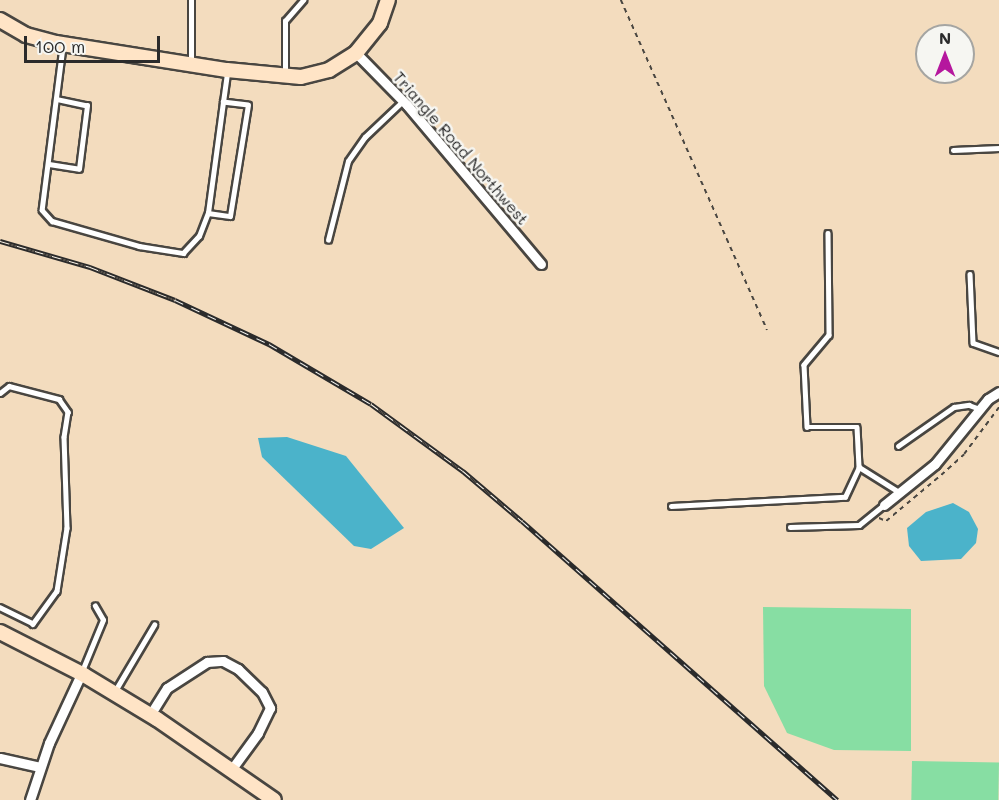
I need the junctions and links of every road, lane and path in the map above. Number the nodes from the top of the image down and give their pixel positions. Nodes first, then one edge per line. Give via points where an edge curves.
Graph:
1 (191, 0) edge
2 (303, 0) edge
3 (388, 0) edge
4 (621, 0) edge
5 (2, 25) edge
6 (64, 44) junction
7 (356, 53) junction
8 (191, 64) junction
9 (227, 70) junction
10 (285, 77) junction
11 (58, 100) junction
12 (403, 101) junction
13 (222, 102) junction
14 (999, 148) edge
15 (953, 150) dead end
16 (49, 164) junction
17 (208, 213) junction
18 (828, 233) dead end
19 (328, 240) dead end
20 (541, 264) dead end
21 (970, 274) dead end
22 (767, 330) dead end
23 (999, 352) edge
24 (999, 392) edge
25 (0, 393) edge
26 (980, 409) junction
27 (898, 446) dead end
28 (859, 467) junction
29 (899, 492) junction
30 (884, 505) joint
31 (671, 506) dead end
32 (790, 527) dead end
33 (95, 606) dead end
34 (0, 608) edge
35 (154, 625) dead end
36 (0, 632) edge
37 (81, 674) junction
38 (114, 694) junction
39 (150, 715) junction
40 (0, 758) edge
41 (40, 767) junction
42 (231, 770) junction
43 (30, 800) edge
44 (274, 800) edge

1 - 8 lane
2 - 10 lane via 285,21
3 - 7 street via 380,23
4 - 22 path
5 - 6 street
6 - 8 street
6 - 11 lane
7 - 10 street via 315,75
7 - 12 street, Triangle Road Northwest
8 - 9 street
9 - 10 street
9 - 13 lane
11 - 16 lane
11 - 16 lane via 87,106 79,169
12 - 19 lane via 365,136 348,161
12 - 20 street, Triangle Road Northwest
13 - 17 lane
13 - 17 lane via 248,105 247,115 230,216
14 - 15 lane
16 - 17 lane via 42,210 52,221 139,246 183,253 199,236
18 - 28 lane via 829,335 804,365 807,427 857,427
21 - 23 lane via 973,343
24 - 26 street
25 - 34 lane via 9,386 59,399 68,412 64,437 67,528 57,591 33,624
26 - 27 lane via 969,405 954,407
26 - 29 street via 935,464
28 - 29 lane
28 - 31 lane via 845,497
29 - 30 street
30 - 32 lane via 859,525
33 - 37 lane via 103,620
35 - 38 lane
36 - 37 street
37 - 38 street
37 - 41 street
38 - 39 street
39 - 42 street
39 - 42 street via 167,688 207,662 223,661 238,669 262,692 270,708 258,733
40 - 41 street
41 - 43 street
42 - 44 street

